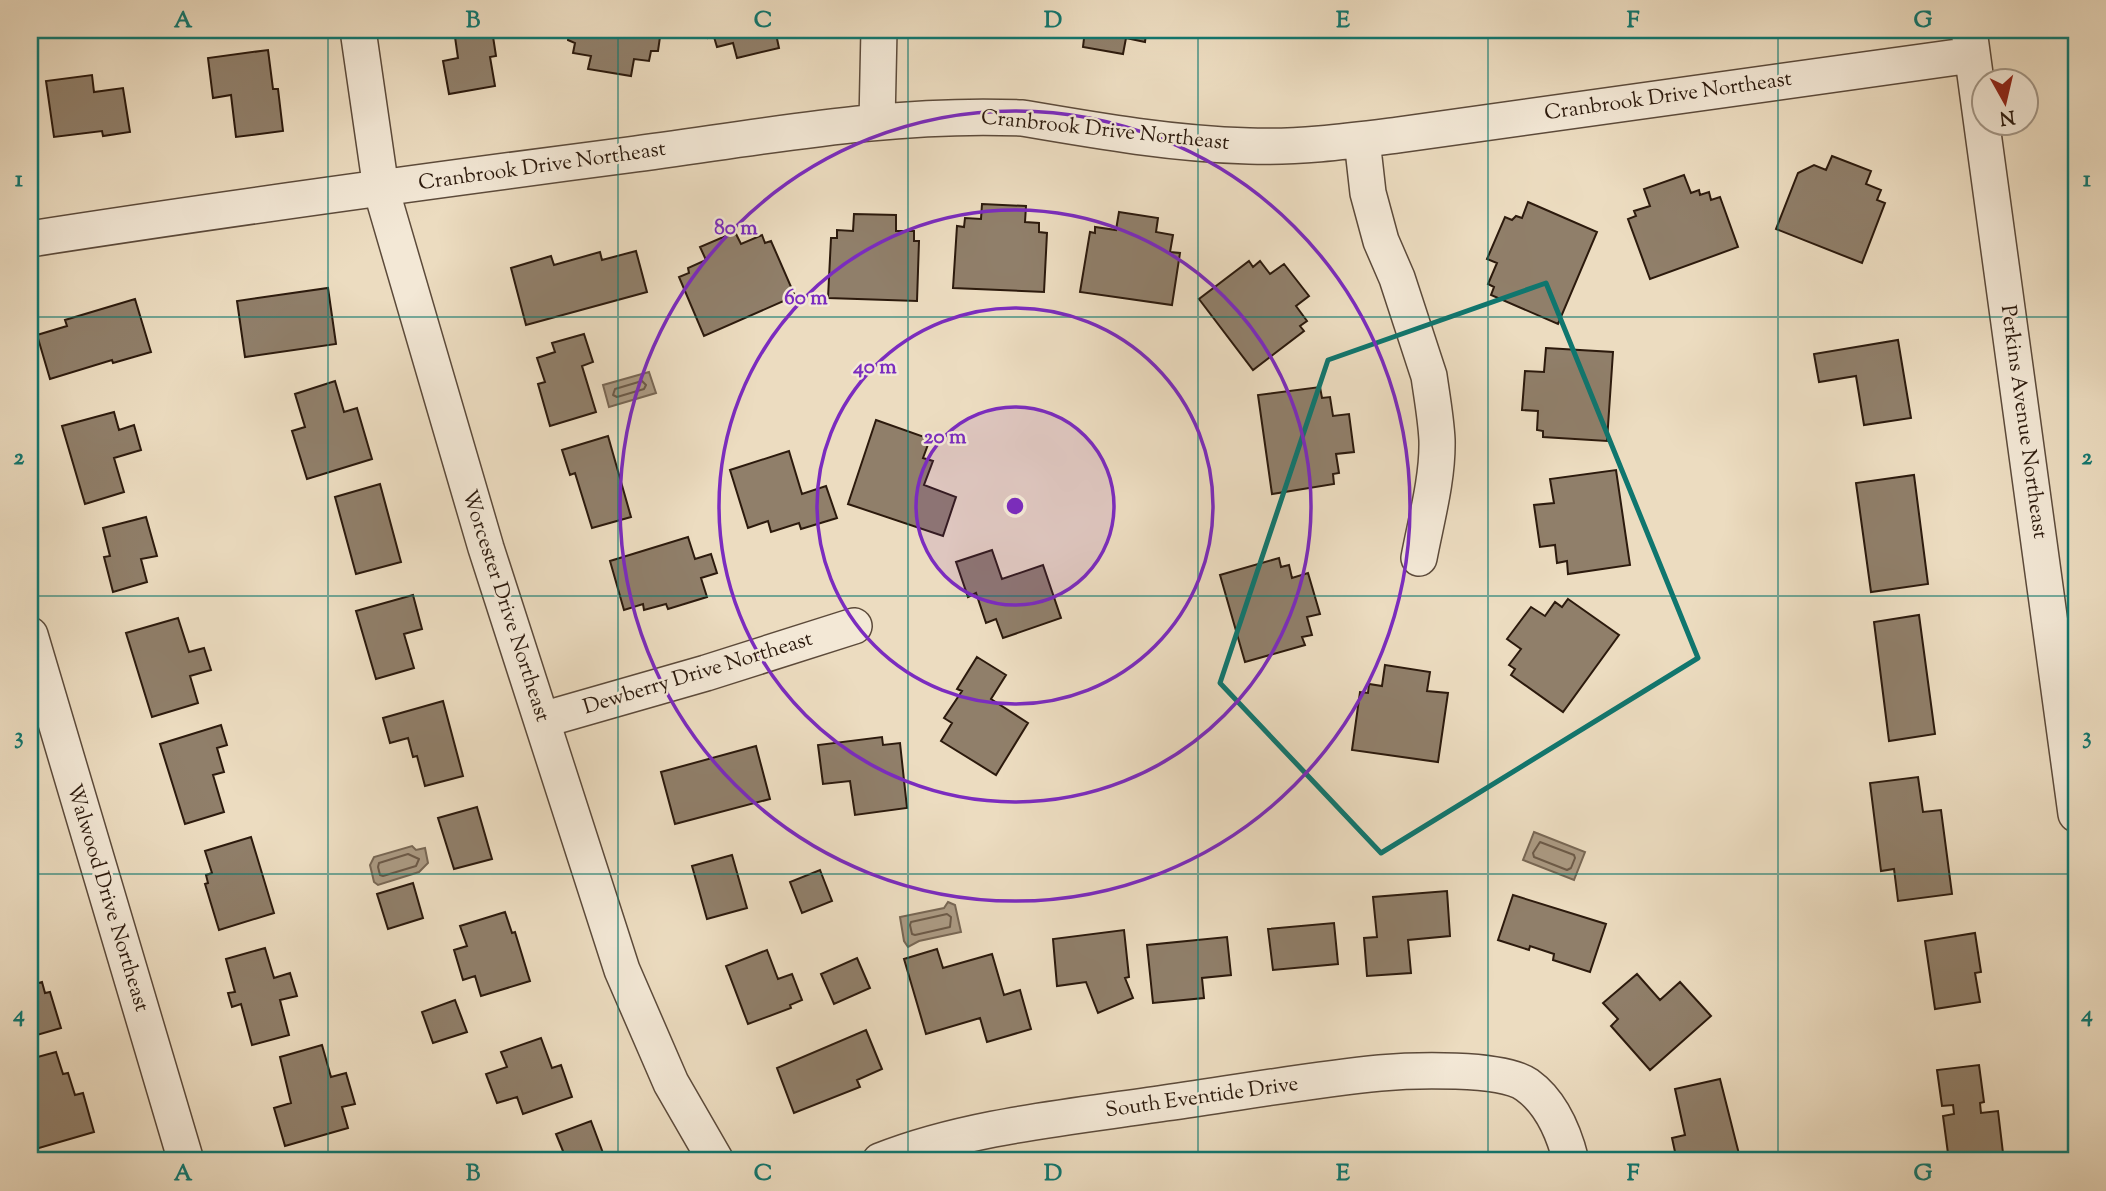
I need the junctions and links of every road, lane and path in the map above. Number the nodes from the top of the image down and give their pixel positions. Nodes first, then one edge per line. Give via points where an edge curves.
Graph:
1 (358, 30) edge
2 (879, 30) edge
3 (1970, 42) edge
4 (877, 122) junction
5 (1362, 140) junction
6 (381, 190) junction
7 (30, 239) edge
8 (1419, 558) dead end
9 (854, 626) dead end
10 (30, 635) edge
11 (542, 720) junction
12 (2076, 814) edge
13 (186, 1161) edge
14 (716, 1161) edge
15 (880, 1161) edge
16 (1571, 1161) edge

1 - 6 street, Worcester Drive Northeast
2 - 4 street
3 - 5 street, Cranbrook Drive Northeast
3 - 12 street, Perkins Avenue Northeast
4 - 5 street, Cranbrook Drive Northeast via 1022,118 1135,137 1251,146
4 - 6 street, Cranbrook Drive Northeast
5 - 8 street via 1368,192 1381,241 1431,389 1437,443
6 - 7 street, Cranbrook Drive Northeast
6 - 11 street, Worcester Drive Northeast via 486,548
9 - 11 street, Dewberry Drive Northeast
10 - 13 street, Walwood Drive Northeast
11 - 14 street, Worcester Drive Northeast via 622,970 671,1083
15 - 16 street, South Eventide Drive via 1039,1121 1381,1073 1443,1070 1503,1076 1527,1084 1558,1122

